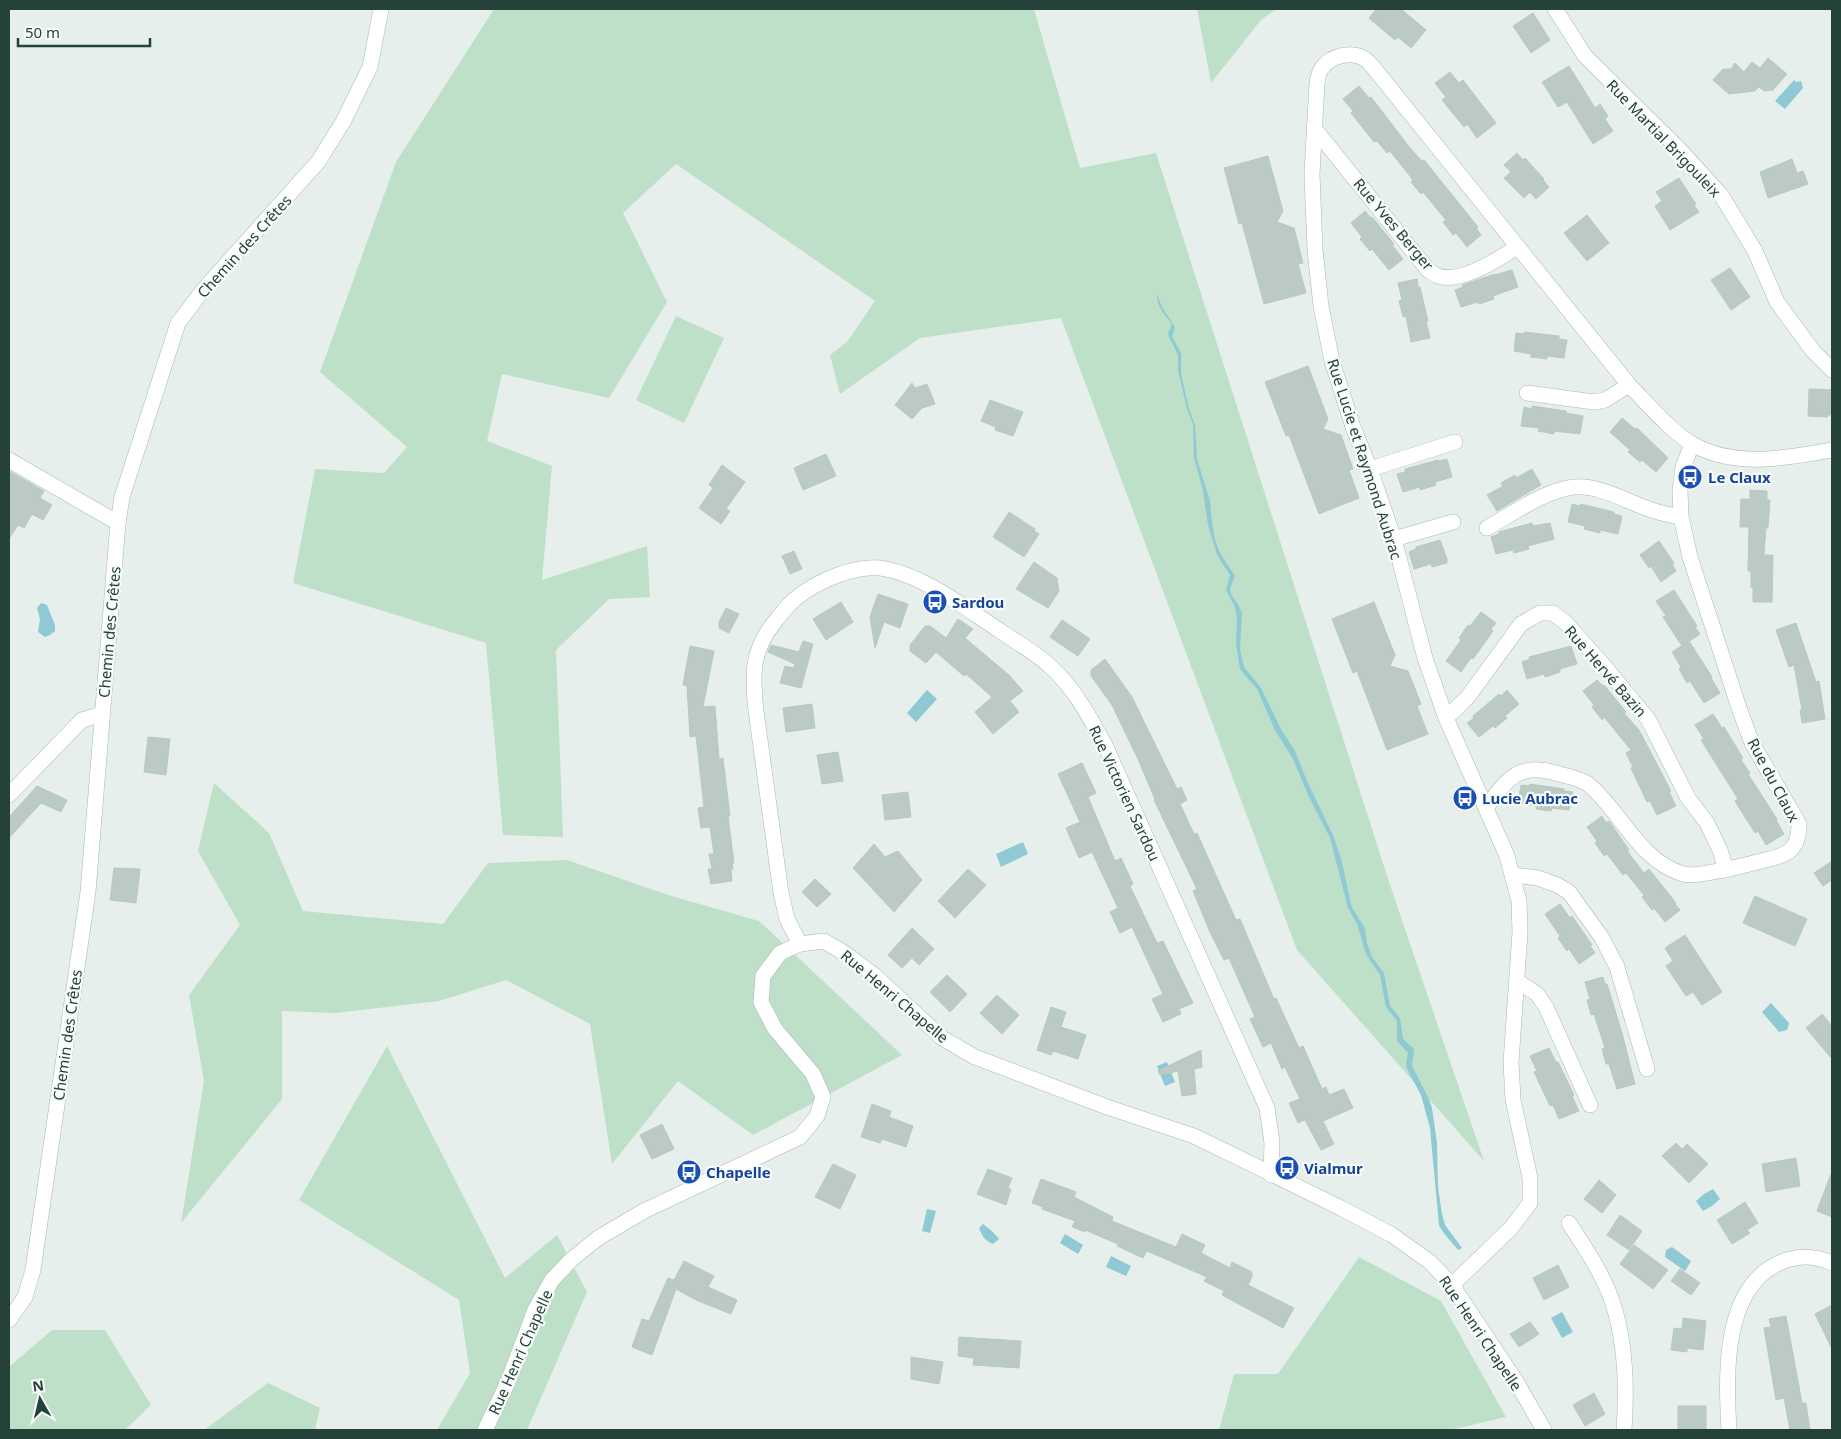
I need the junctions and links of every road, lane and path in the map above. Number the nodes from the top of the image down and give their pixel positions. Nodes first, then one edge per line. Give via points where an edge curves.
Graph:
1 (381, 9) edge
2 (1555, 9) edge
3 (1314, 128) junction
4 (1517, 247) junction
5 (1832, 370) edge
6 (1629, 385) junction
7 (1526, 393) dead end
8 (1455, 442) dead end
9 (1692, 444) junction
10 (1832, 450) edge
11 (9, 460) edge
12 (1370, 469) junction
13 (1681, 517) junction
14 (1453, 522) dead end
15 (118, 523) junction
16 (1487, 528) dead end
17 (1394, 539) junction
18 (102, 714) junction
19 (1446, 718) junction
20 (9, 796) edge
21 (1486, 808) junction
22 (1726, 870) junction
23 (1513, 875) junction
24 (800, 944) junction
25 (1517, 981) junction
26 (1647, 1069) dead end
27 (1590, 1105) dead end
28 (1272, 1175) junction
29 (1569, 1223) dead end
30 (1832, 1262) edge
31 (1452, 1285) junction
32 (9, 1320) edge
33 (485, 1430) edge
34 (1544, 1430) edge
35 (1624, 1430) edge
36 (1729, 1430) edge

1 - 15 street, Chemin des Crêtes via 370,67 343,122 318,162 204,289 178,323 122,497
2 - 5 street, Rue Martial Brigouleix via 1585,56 1721,195 1755,251 1777,302 1813,351
3 - 4 street, Rue Yves Berger via 1428,270 1438,276 1450,278 1468,273 1496,261
3 - 4 street, Rue Lucie et Raymond Aubrac via 1321,69 1342,55 1365,59
3 - 12 street, Rue Lucie et Raymond Aubrac via 1312,174 1321,306 1332,361
4 - 6 street, Rue Lucie et Raymond Aubrac
6 - 7 street via 1605,400 1594,402
6 - 9 street, Rue Lucie et Raymond Aubrac
8 - 12 street
9 - 10 street, Rue Lucie et Raymond Aubrac via 1712,454 1746,459 1788,458
9 - 13 street, Rue du Claux via 1683,467
11 - 15 street
12 - 17 street, Rue Lucie et Raymond Aubrac
13 - 16 street via 1594,489 1576,487 1543,497
13 - 22 street, Rue du Claux via 1690,557 1745,725 1799,824 1799,838 1790,851
14 - 17 street
15 - 18 street, Chemin des Crêtes
17 - 19 street, Rue Lucie et Raymond Aubrac via 1425,658
18 - 20 street via 82,720
18 - 32 street, Chemin des Crêtes via 88,892 33,1270 25,1297
19 - 21 street, Rue Lucie et Raymond Aubrac
19 - 22 street, Rue Hervé Bazin via 1467,698 1521,624 1540,612 1553,613 1566,623 1648,719 1688,798 1707,823
21 - 22 street, Rue du Claux via 1505,782 1518,772 1547,770 1587,784 1639,844 1666,867 1685,875
21 - 23 street, Rue Lucie et Raymond Aubrac
23 - 25 street, Rue Lucie et Raymond Aubrac via 1519,901
23 - 26 street via 1538,878 1569,892 1602,938 1617,966
24 - 28 street, Rue Henri Chapelle via 824,941 846,954 874,975 942,1038 975,1057 1194,1136
24 - 28 street, Rue Victorien Sardou via 787,919 781,893 756,711 755,663 760,644 773,624 808,588 832,576 859,569 885,568 940,591 1051,667 1088,714 1105,745 1266,1108 1272,1143
24 - 33 street, Rue Henri Chapelle via 780,954 763,976 761,1002 775,1029 814,1074 822,1097 817,1116 800,1137 644,1211 598,1238 571,1260 552,1280 535,1310 508,1382
25 - 27 street via 1537,994 1546,1007
25 - 31 street, Rue Lucie et Raymond Aubrac via 1511,1062 1512,1100 1530,1178 1530,1203 1511,1228
28 - 31 street, Rue Henri Chapelle via 1392,1235 1430,1262
29 - 35 street via 1599,1272 1613,1303 1625,1364
30 - 36 street via 1816,1257 1789,1258 1764,1270 1745,1292 1730,1346
31 - 34 street, Rue Henri Chapelle

